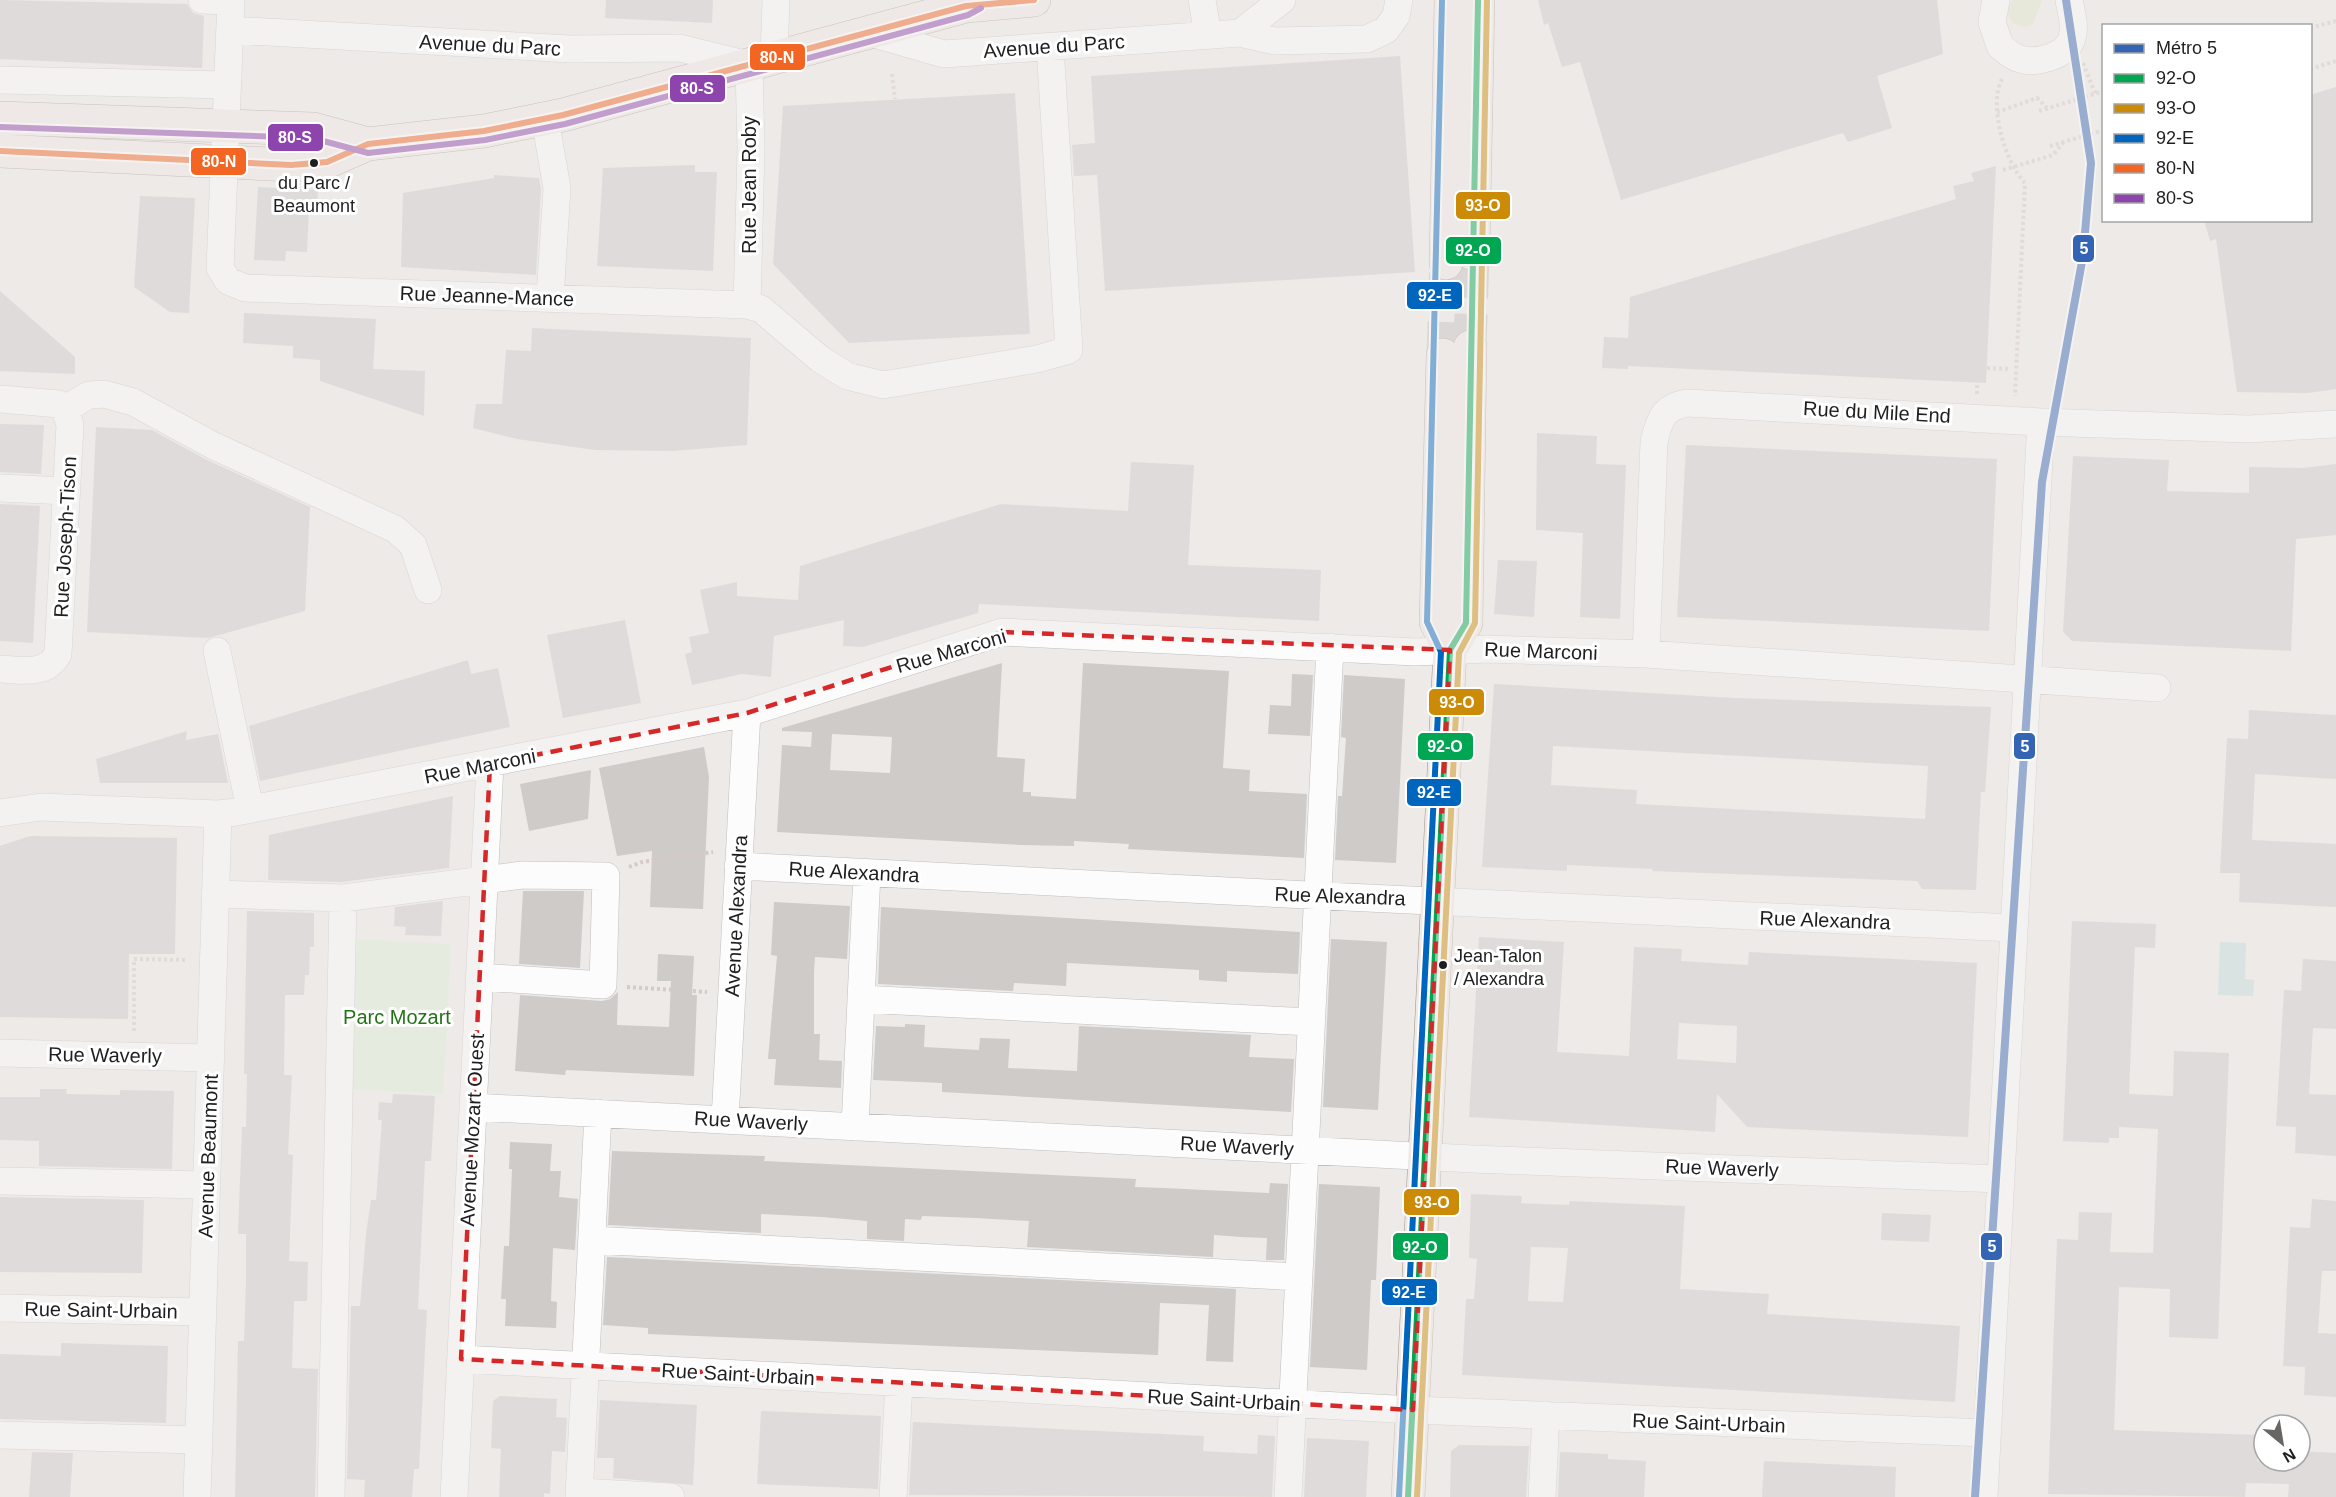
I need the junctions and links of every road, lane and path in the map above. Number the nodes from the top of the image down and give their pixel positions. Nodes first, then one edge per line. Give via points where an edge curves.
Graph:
1 (202, 0) edge
2 (776, 0) edge
3 (1034, 0) edge
4 (1202, 0) edge
5 (1282, 0) edge
6 (1399, 0) edge
7 (1451, 0) edge
8 (1478, 0) edge
9 (1996, 0) edge
10 (2069, 0) edge
11 (231, 1) edge
12 (972, 3) edge
13 (2336, 21) edge
14 (2312, 27) edge
15 (230, 30) junction
16 (871, 33) junction
17 (1240, 33) junction
18 (1208, 35) junction
19 (1050, 47) junction
20 (2065, 50) junction
21 (761, 61) junction
22 (2336, 61) edge
23 (2312, 68) edge
24 (892, 74) dead end
25 (2004, 74) dead end
26 (0, 80) edge
27 (226, 85) junction
28 (2102, 91) edge
29 (2095, 93) junction
30 (895, 99) dead end
31 (2048, 108) junction
32 (2039, 111) dead end
33 (1997, 112) junction
34 (0, 118) edge
35 (545, 119) junction
36 (225, 126) junction
37 (2102, 130) edge
38 (2064, 142) junction
39 (368, 144) junction
40 (2050, 146) dead end
41 (0, 151) edge
42 (224, 161) junction
43 (2013, 167) junction
44 (2003, 170) dead end
45 (550, 298) junction
46 (747, 305) junction
47 (1456, 351) tunnel mouth
48 (1987, 368) dead end
49 (2008, 369) dead end
50 (1977, 382) dead end
51 (1977, 396) dead end
52 (2015, 397) dead end
53 (0, 399) edge
54 (65, 410) junction
55 (2041, 422) junction
56 (2336, 424) edge
57 (0, 489) edge
58 (67, 491) junction
59 (428, 590) dead end
60 (1329, 647) junction
61 (1450, 650) junction
62 (217, 651) dead end
63 (1647, 654) junction
64 (0, 669) edge
65 (2025, 680) junction
66 (2157, 688) dead end
67 (747, 713) junction
68 (490, 764) junction
69 (250, 809) junction
70 (0, 813) edge
71 (218, 814) junction
72 (713, 852) dead end
73 (738, 866) junction
74 (867, 873) junction
75 (606, 876) junction
76 (484, 880) junction
77 (216, 894) junction
78 (1317, 896) junction
79 (343, 898) junction
80 (1438, 900) junction
81 (2013, 928) junction
82 (192, 960) dead end
83 (480, 978) junction
84 (603, 985) junction
85 (731, 993) junction
86 (861, 999) junction
87 (1311, 1023) junction
88 (134, 1031) dead end
89 (0, 1053) edge
90 (211, 1058) junction
91 (473, 1107) junction
92 (598, 1113) junction
93 (724, 1120) junction
94 (855, 1127) junction
95 (1304, 1150) junction
96 (1425, 1156) junction
97 (2000, 1179) junction
98 (0, 1181) edge
99 (207, 1185) junction
100 (592, 1240) junction
101 (1299, 1277) junction
102 (0, 1308) edge
103 (203, 1312) junction
104 (461, 1359) junction
105 (586, 1366) junction
106 (899, 1383) junction
107 (1294, 1404) junction
108 (1413, 1410) junction
109 (1546, 1415) junction
110 (1987, 1433) junction
111 (0, 1435) edge
112 (199, 1440) junction
113 (580, 1495) edge
114 (197, 1497) edge
115 (330, 1497) edge
116 (454, 1497) edge
117 (671, 1497) edge
118 (893, 1497) edge
119 (1288, 1497) edge
120 (1408, 1497) edge
121 (1542, 1497) edge
122 (1984, 1497) edge

1 - 11 street
2 - 21 street, Rue Jean Roby
3 - 12 main road, Avenue du Parc
4 - 18 street
5 - 17 street
6 - 17 street, Avenue du Parc via 1396,16 1386,30 1368,39 1275,41
7 - 8 main road via 1459,258
9 - 20 street via 1994,36 2012,56 2035,60
10 - 20 street via 2074,28
11 - 15 street
12 - 16 main road, Avenue du Parc
13 - 14 path
15 - 21 street, Avenue du Parc via 571,49 680,48
15 - 27 street
16 - 19 street, Avenue du Parc via 945,54
16 - 21 main road, Avenue du Parc
17 - 18 street, Avenue du Parc
18 - 19 street, Avenue du Parc
19 - 46 street via 1069,350 883,385 847,376 820,359 761,309
20 - 29 path via 2084,64
21 - 35 main road, Avenue du Parc
21 - 46 street, Rue Jean Roby via 751,150
22 - 23 path
24 - 30 path
25 - 33 path via 1997,87
26 - 27 street
27 - 36 street
28 - 29 path
29 - 31 path
31 - 32 path
31 - 33 path via 2037,98
33 - 43 path
34 - 36 main road, Avenue du Parc
35 - 39 main road, Avenue du Parc via 484,131
35 - 45 street via 557,188
36 - 39 main road, Avenue du Parc via 313,129
36 - 42 street
37 - 38 path
38 - 40 path
38 - 43 path via 2053,155
39 - 42 main road, Avenue du Parc via 327,162 291,165
41 - 42 main road, Avenue du Parc
42 - 45 street, Rue Jeanne-Mance via 220,268 228,281 245,288
43 - 44 path
43 - 52 path via 2025,183
45 - 46 street, Rue Jeanne-Mance
47 - 61 main road via 1466,623
48 - 49 path
50 - 51 path
53 - 54 street via 49,401
54 - 58 street, Rue Joseph-Tison via 70,426
54 - 59 street via 89,395 104,394 133,402 214,446 395,530 413,545
55 - 56 street, Rue du Mile End via 2248,429
55 - 63 street, Rue du Mile End via 1673,405 1662,414 1654,442
55 - 65 street
57 - 58 street
58 - 64 street, Rue Joseph-Tison via 60,644 53,664 32,670
60 - 61 street, Rue Marconi
60 - 67 street, Rue Marconi via 1002,632
60 - 78 street
61 - 63 street, Rue Marconi
61 - 80 main road
62 - 69 street
63 - 65 street, Rue Marconi
65 - 66 street, Rue Marconi
65 - 81 street
67 - 68 street, Rue Marconi
67 - 73 street, Avenue Alexandra
68 - 69 street, Rue Marconi
68 - 76 street, Avenue Mozart Ouest
69 - 71 street, Rue Marconi
70 - 71 street, Rue Marconi via 41,807
71 - 77 street, Avenue Beaumont
72 - 75 path via 642,862
73 - 74 street, Rue Alexandra
73 - 85 street, Avenue Alexandra
74 - 78 street, Rue Alexandra
74 - 86 street
75 - 76 street via 522,875
75 - 84 street
76 - 79 street
76 - 83 street, Avenue Mozart Ouest
77 - 79 street
77 - 90 street, Avenue Beaumont
78 - 80 street, Rue Alexandra
78 - 87 street
79 - 115 street
80 - 81 street, Rue Alexandra
80 - 96 main road
81 - 97 street
82 - 88 path via 134,959
83 - 84 street
83 - 91 street, Avenue Mozart Ouest
84 - 85 path
85 - 93 street, Avenue Alexandra
86 - 87 street
86 - 94 street
87 - 95 street
89 - 90 street, Rue Waverly
90 - 99 street, Avenue Beaumont
91 - 92 street, Rue Waverly
91 - 104 street, Avenue Mozart Ouest
92 - 93 street, Rue Waverly
92 - 100 street
93 - 94 street, Rue Waverly
94 - 95 street, Rue Waverly
95 - 96 street, Rue Waverly
95 - 101 street
96 - 97 street, Rue Waverly
96 - 108 main road
97 - 110 street
98 - 99 street
99 - 103 street, Avenue Beaumont
100 - 101 street
100 - 105 street
101 - 107 street
102 - 103 street, Rue Saint-Urbain
103 - 112 street, Avenue Beaumont
104 - 105 street, Rue Saint-Urbain
104 - 116 street, Avenue Mozart Ouest
105 - 106 street, Rue Saint-Urbain
105 - 113 street
106 - 107 street, Rue Saint-Urbain
106 - 118 street
107 - 108 street, Rue Saint-Urbain
107 - 119 street
108 - 109 street, Rue Saint-Urbain
108 - 120 main road
109 - 110 street, Rue Saint-Urbain via 1928,1440
109 - 121 street
110 - 122 street
111 - 112 street
112 - 114 street, Avenue Beaumont
113 - 117 street

